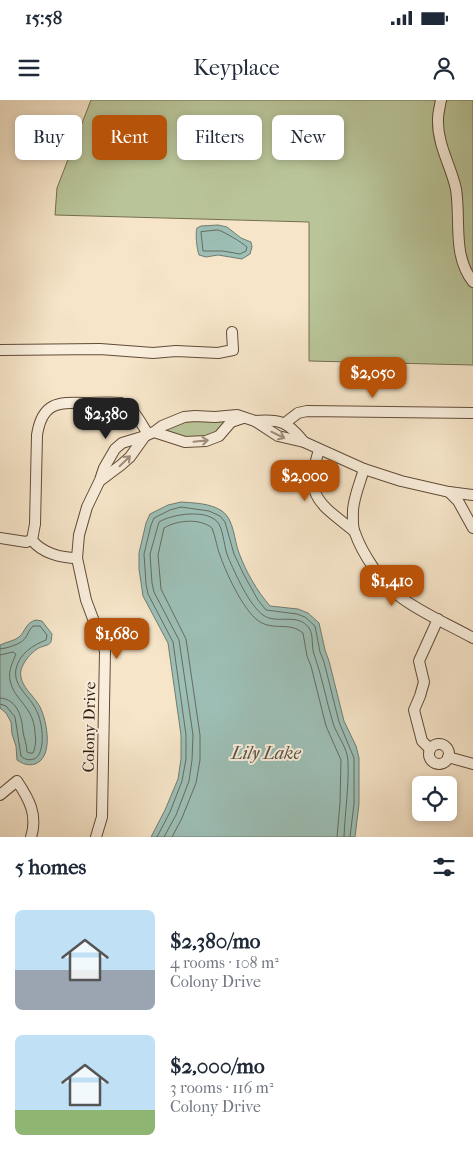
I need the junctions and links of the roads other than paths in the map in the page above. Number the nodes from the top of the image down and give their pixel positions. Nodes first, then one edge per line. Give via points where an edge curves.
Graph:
1 (441, 100) edge
2 (473, 282) edge
3 (232, 332) dead end
4 (0, 350) edge
5 (473, 413) edge
6 (244, 417) junction
7 (256, 420) junction
8 (285, 423) junction
9 (149, 434) junction
10 (304, 442) junction
11 (319, 450) junction
12 (364, 469) junction
13 (100, 480) junction
14 (448, 492) junction
15 (473, 495) edge
16 (473, 528) edge
17 (354, 531) junction
18 (0, 538) edge
19 (32, 540) junction
20 (77, 558) junction
21 (438, 619) junction
22 (473, 638) edge
23 (473, 764) edge
24 (0, 795) edge
25 (31, 837) edge
26 (96, 837) edge

1 - 2 street via 438,119 442,148 456,188 458,244
3 - 4 street via 233,350 218,353
5 - 8 street via 307,411 298,413
6 - 7 street, Colony Drive
6 - 9 street, Colony Drive via 184,417
9 -> 6 street via 185,442 206,441 219,436 231,422
7 - 8 street, Colony Drive
7 -> 10 street, Colony Drive via 278,436
8 - 10 street, Colony Drive
13 -> 9 street via 126,461
9 - 13 street, Colony Drive via 114,449
9 - 19 street via 135,413 121,403 66,402 46,408 39,421 37,435 36,524
10 - 11 street, Colony Drive
11 - 12 street, Colony Drive
11 - 17 street via 312,471 317,497
12 - 14 street, Colony Drive
12 - 17 street via 353,510
13 - 20 street, Colony Drive via 79,535
14 - 15 street, Colony Drive
14 - 16 street via 458,501
17 - 21 street via 362,550 392,590
18 - 19 street
19 - 20 street via 36,546 49,552 64,558
20 - 26 street, Colony Drive via 86,600 105,651 102,817
21 - 22 street
21 - 23 street via 419,661 424,682 414,710 422,741 430,749 442,745 447,749 448,757
24 - 25 street via 17,782 32,808 34,825

